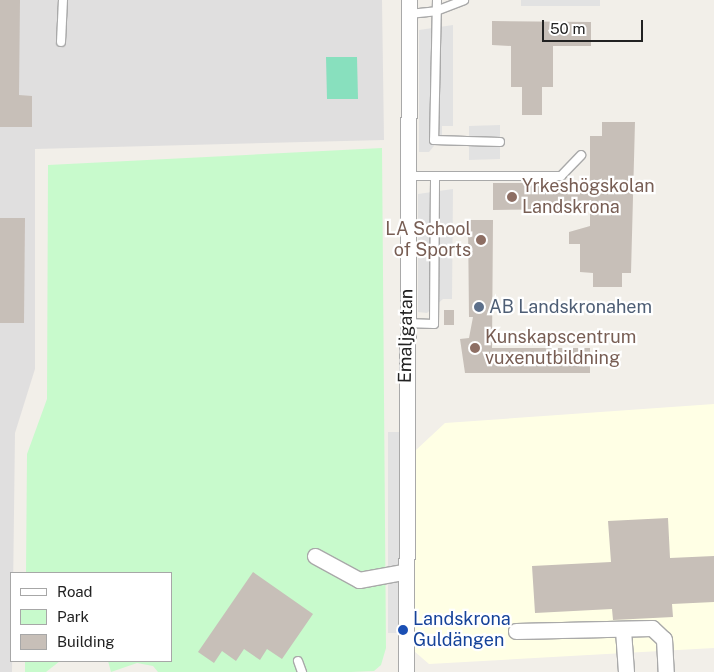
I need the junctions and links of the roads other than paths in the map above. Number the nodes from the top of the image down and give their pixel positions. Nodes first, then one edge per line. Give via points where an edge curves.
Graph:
1 (62, 0) edge
2 (437, 0) edge
3 (464, 0) edge
4 (409, 7) edge
5 (436, 11) junction
6 (61, 42) dead end
7 (500, 142) dead end
8 (582, 155) dead end
9 (407, 176) junction
10 (435, 177) junction
11 (406, 323) junction
12 (315, 556) dead end
13 (403, 572) junction
14 (623, 630) junction
15 (516, 631) dead end
16 (298, 660) dead end
17 (302, 672) edge
18 (406, 672) edge
19 (626, 672) edge
20 (666, 672) edge

1 - 6 lane
2 - 5 lane
3 - 5 lane
4 - 5 lane
4 - 9 street, Emaljgatan
5 - 7 lane via 434,140
8 - 10 lane via 561,176
9 - 10 lane
9 - 11 street, Emaljgatan
10 - 11 lane via 434,324
11 - 13 street, Emaljgatan
12 - 13 street via 359,580
13 - 18 street, Emaljgatan
14 - 15 street
14 - 19 street
14 - 20 street via 652,628 661,635
16 - 17 lane

